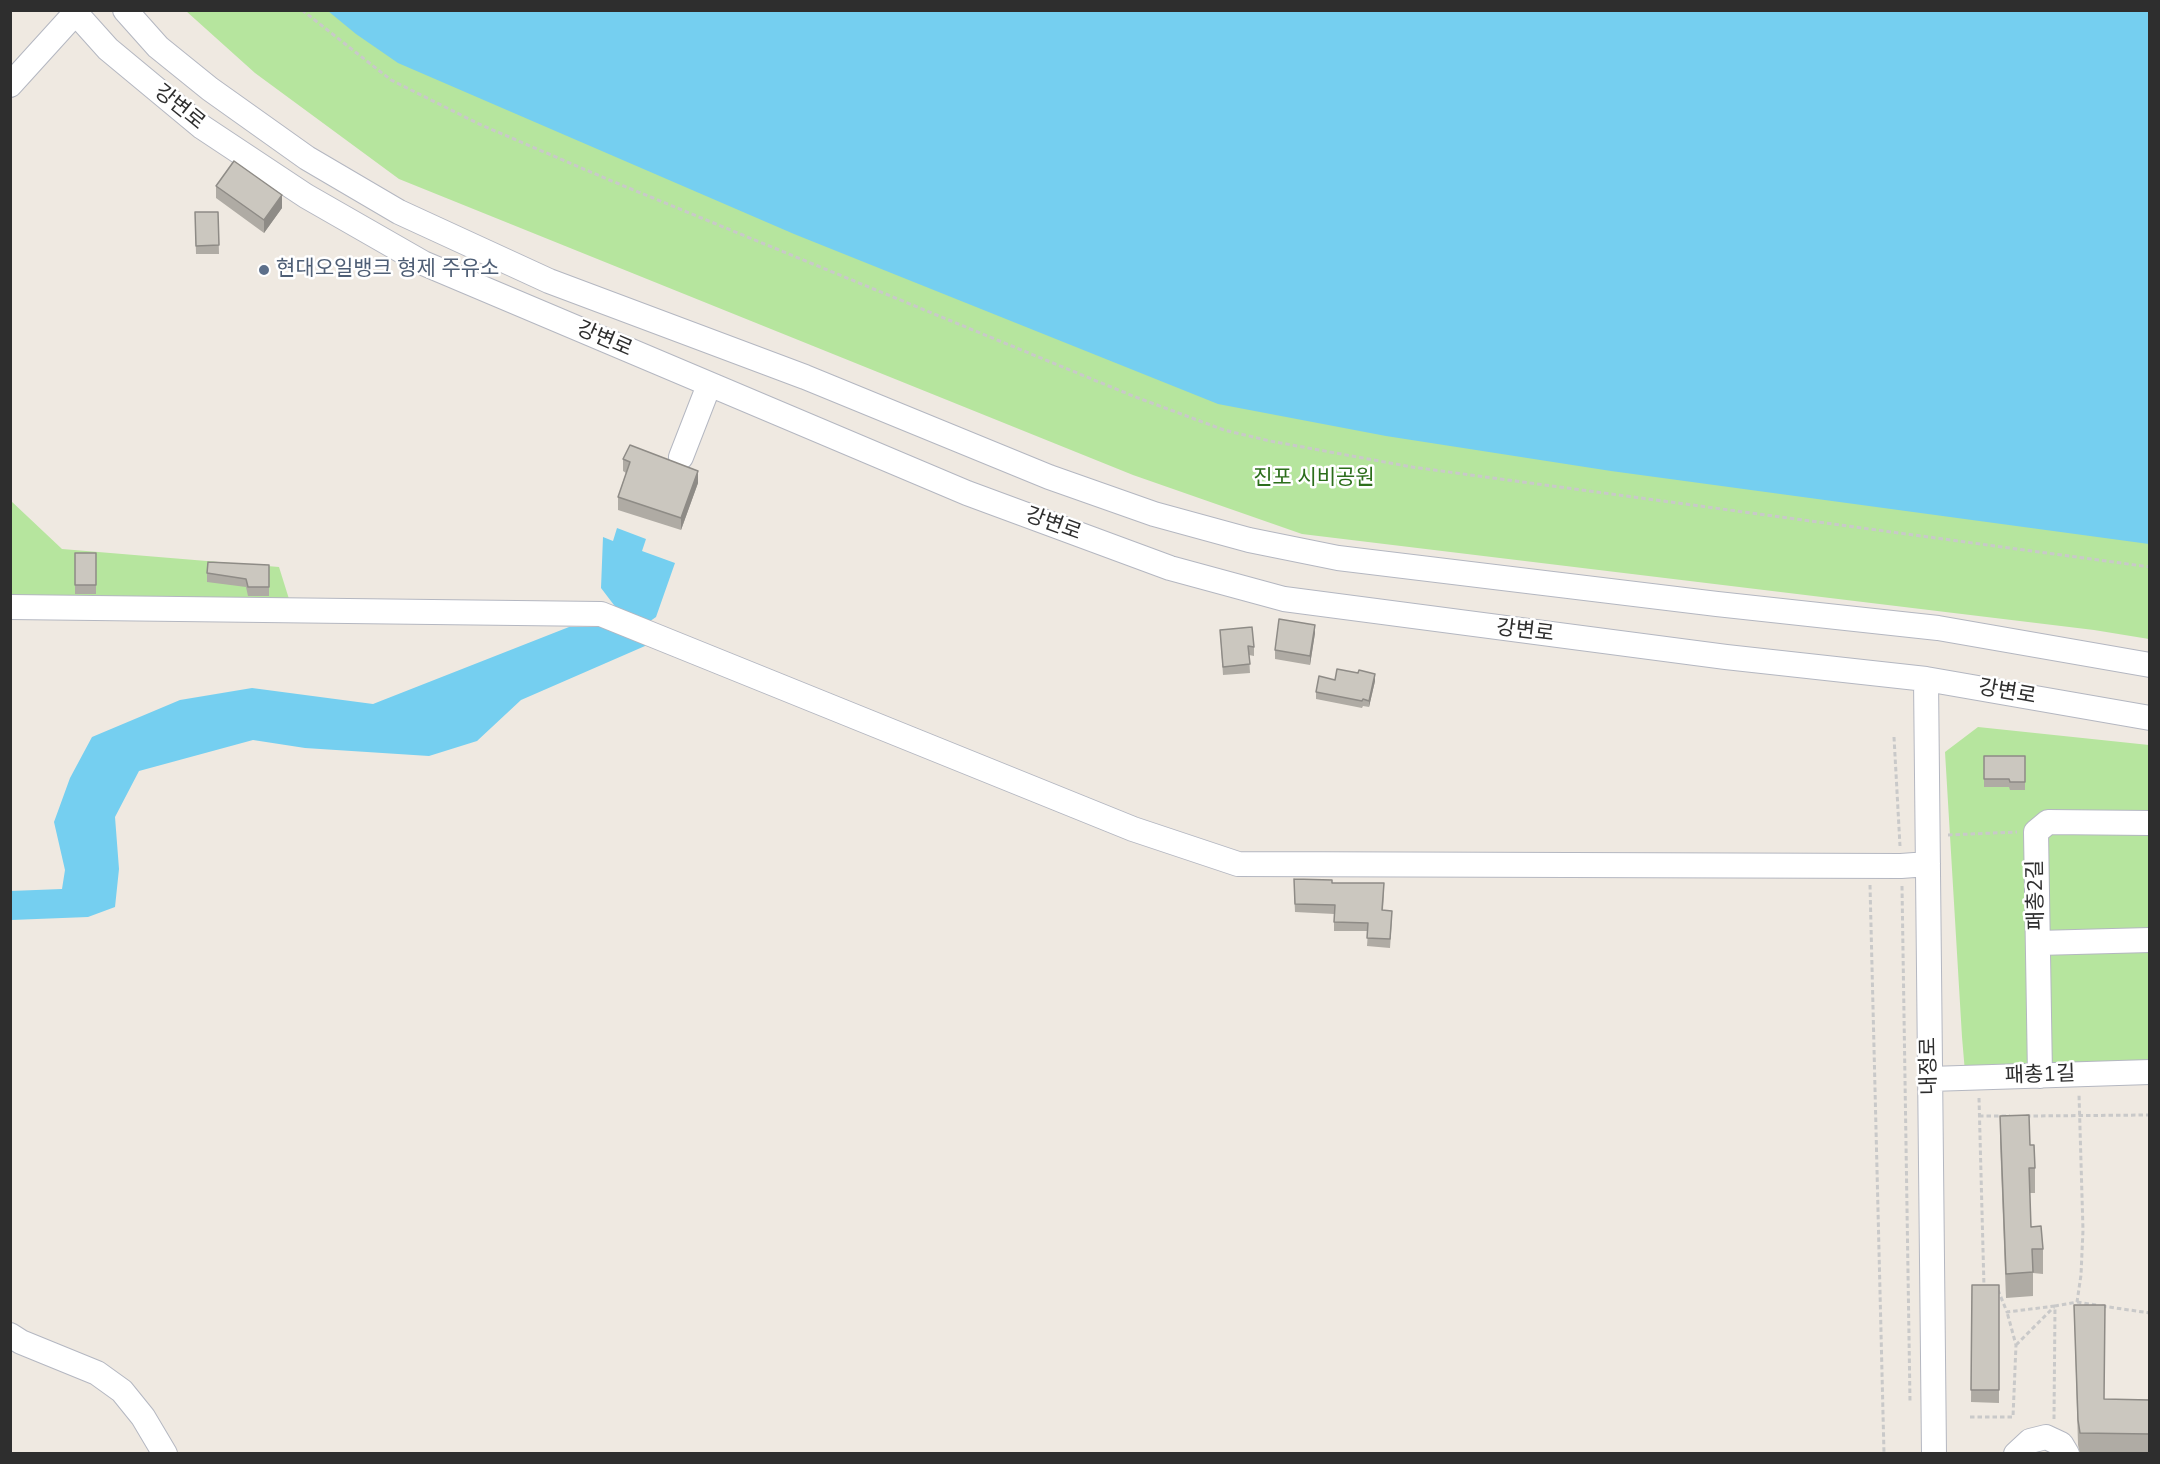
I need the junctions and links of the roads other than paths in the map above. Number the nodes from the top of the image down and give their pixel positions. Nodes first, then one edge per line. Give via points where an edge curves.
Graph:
1 (125, 10) edge
2 (76, 11) edge
3 (10, 85) edge
4 (709, 385) junction
5 (681, 457) dead end
6 (10, 607) edge
7 (2150, 664) edge
8 (1926, 680) junction
9 (2150, 717) edge
10 (2150, 823) edge
11 (1928, 864) junction
12 (2150, 940) edge
13 (2038, 943) junction
14 (2150, 1072) edge
15 (2040, 1076) junction
16 (1930, 1079) junction
17 (10, 1335) edge
18 (2064, 1449) edge
19 (165, 1454) edge
20 (1934, 1454) edge
21 (2016, 1454) edge

1 - 7 street, 강변로 via 158,47 210,89 307,158 399,212 549,281 784,369 1049,477 1154,514 1249,540 1338,558 1938,628
2 - 3 street
2 - 4 street, 강변로 via 108,49 202,127 306,196 423,263
4 - 5 street
4 - 8 street, 강변로 via 967,493 1170,568 1284,599
6 - 11 street via 601,614 1132,829 1238,864
8 - 9 street, 강변로
8 - 11 street, 내정로
10 - 13 street, 패총2길 via 2048,822 2036,832
11 - 16 street, 내정로
12 - 13 street
13 - 15 street, 패총2길
14 - 15 street, 패총1길
15 - 16 street, 패총1길
16 - 20 street, 내정로
17 - 19 street via 97,1373 122,1391
18 - 21 street via 2038,1437

